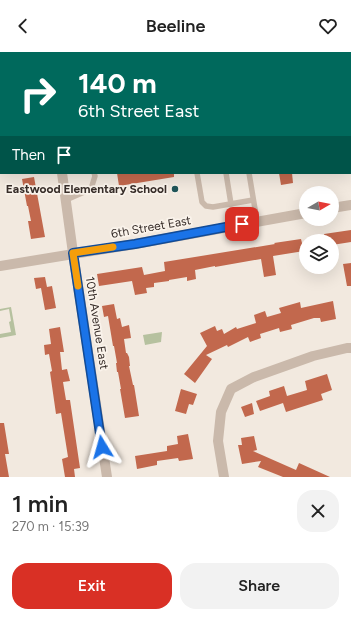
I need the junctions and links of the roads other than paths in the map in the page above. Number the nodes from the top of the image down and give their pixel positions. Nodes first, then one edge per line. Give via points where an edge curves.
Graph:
1 (62, 174) edge
2 (94, 174) edge
3 (197, 174) edge
4 (226, 174) edge
5 (249, 174) edge
6 (66, 200) junction
7 (253, 200) junction
8 (231, 204) junction
9 (351, 205) edge
10 (339, 207) edge
11 (299, 214) edge
12 (257, 222) junction
13 (73, 253) junction
14 (0, 266) edge
15 (351, 348) edge
16 (107, 477) edge
17 (224, 477) edge

1 - 6 street, 10th Avenue East
2 - 6 lane via 91,189
3 - 8 lane via 202,202 206,206
4 - 8 lane
5 - 7 lane
6 - 13 street, 10th Avenue East
7 - 8 lane
7 - 12 lane
9 - 10 street
11 - 12 street, 6th Street East
12 - 13 street, 6th Street East
13 - 14 street, 6th Street East
13 - 16 street, 10th Avenue East
15 - 17 street via 313,356 254,377 231,389 221,412 218,440

